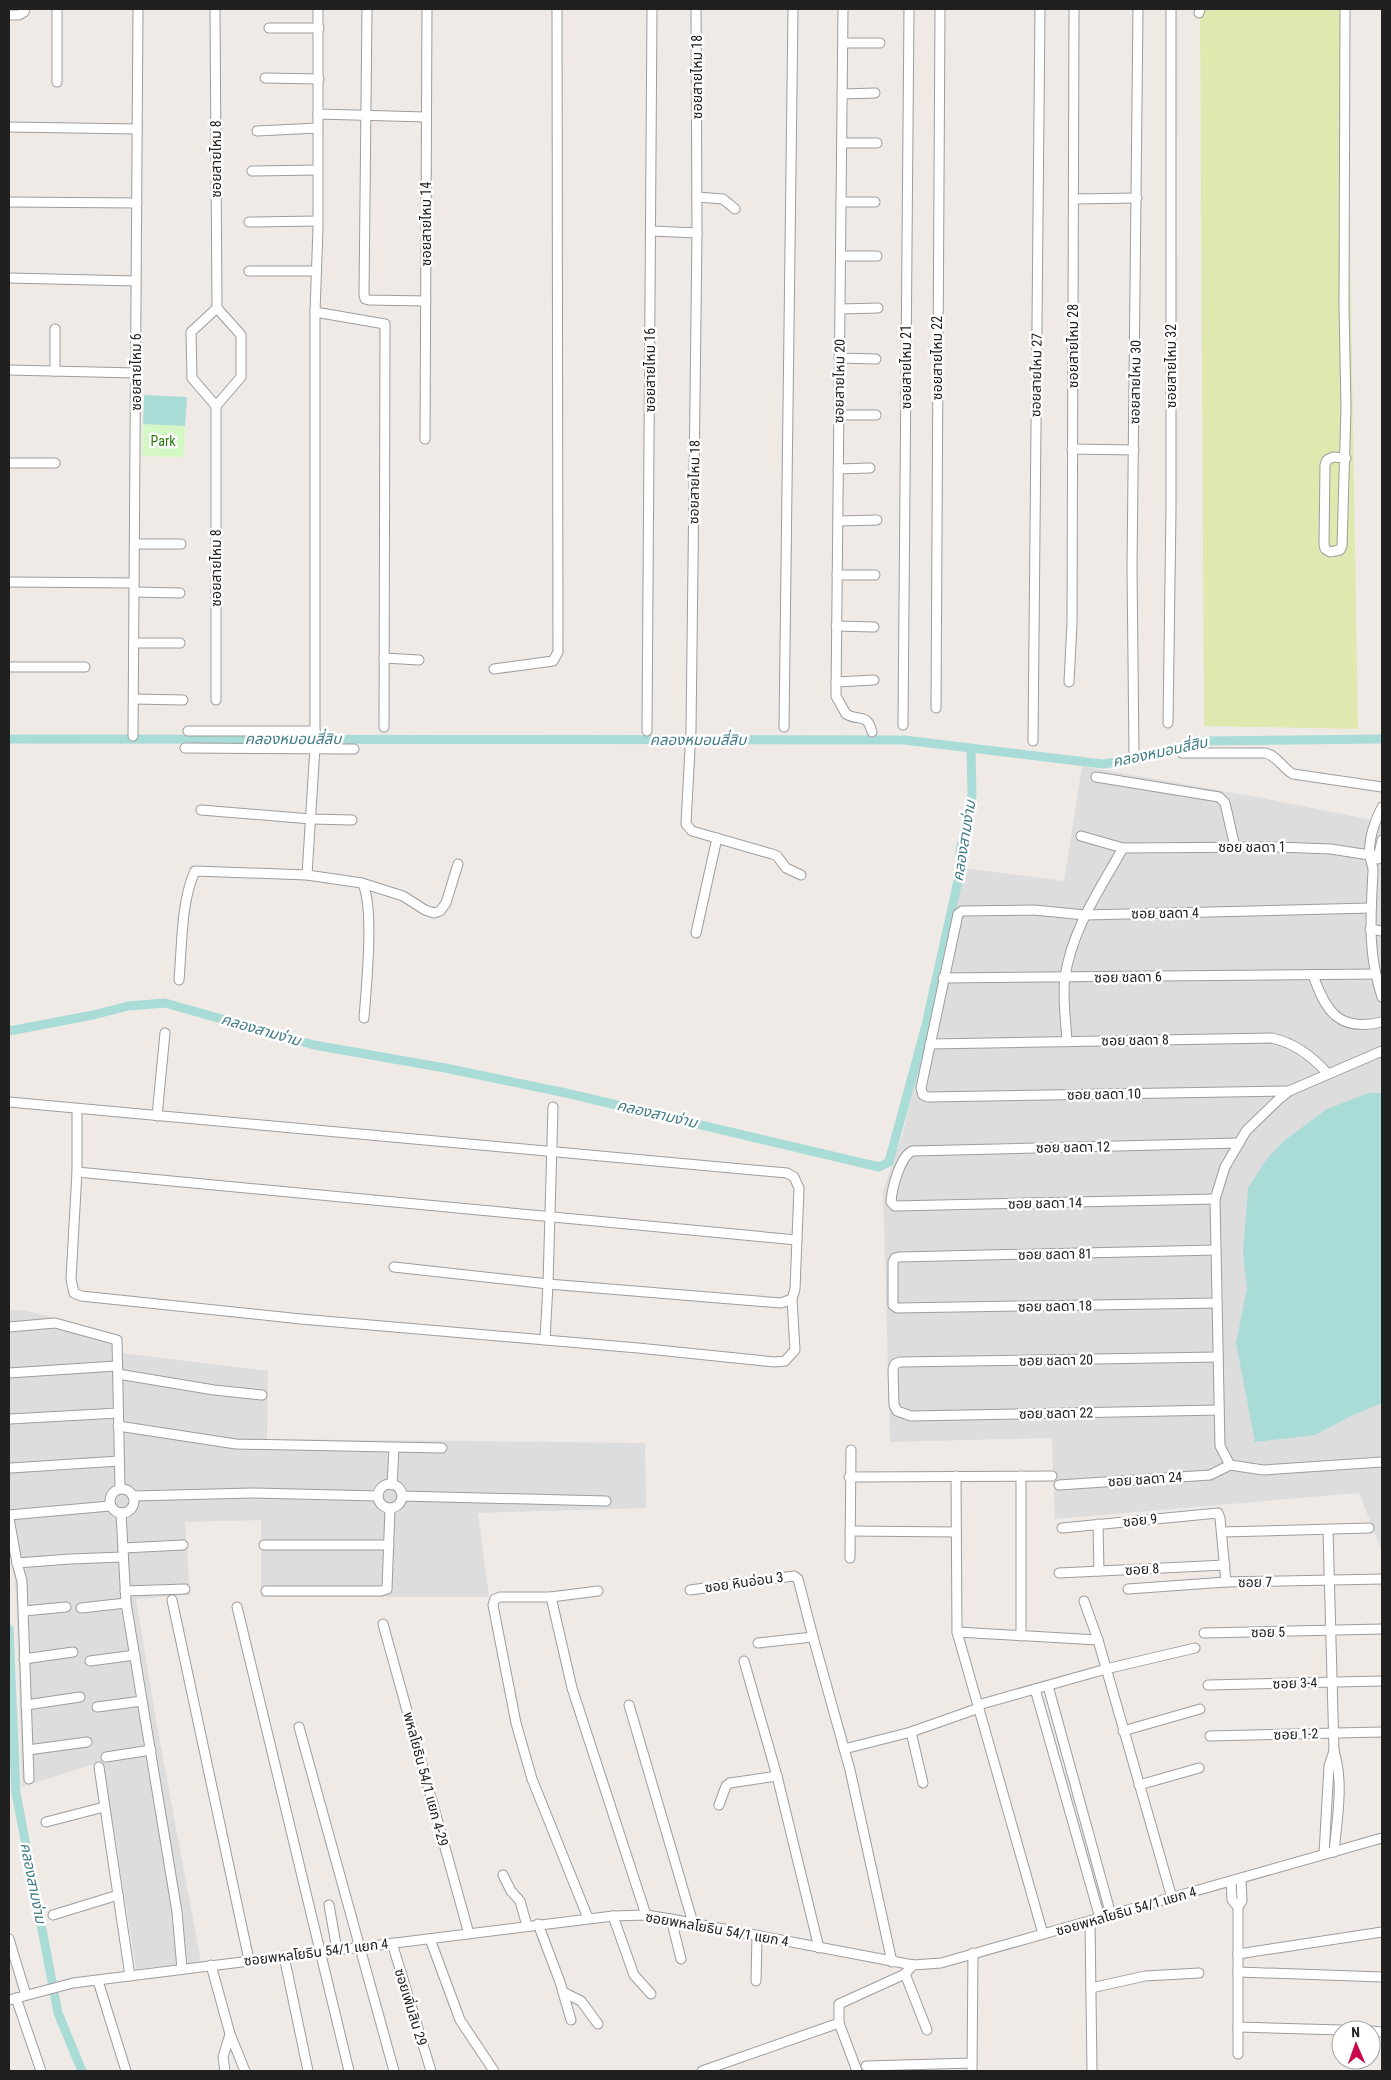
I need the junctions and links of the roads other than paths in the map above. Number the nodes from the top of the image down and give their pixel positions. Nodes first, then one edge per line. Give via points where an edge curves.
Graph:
1 (25, 9) edge
2 (57, 9) edge
3 (138, 9) edge
4 (215, 9) edge
5 (318, 9) edge
6 (367, 9) edge
7 (427, 9) edge
8 (557, 9) edge
9 (652, 9) edge
10 (696, 9) edge
11 (793, 9) edge
12 (843, 9) edge
13 (909, 9) edge
14 (940, 9) edge
15 (1040, 9) edge
16 (1074, 9) edge
17 (1138, 9) edge
18 (1171, 9) edge
19 (1345, 9) edge
20 (9, 15) edge
21 (269, 28) dead end
22 (319, 28) junction
23 (843, 43) junction
24 (880, 43) dead end
25 (265, 78) dead end
26 (318, 78) junction
27 (57, 82) dead end
28 (875, 93) dead end
29 (842, 94) junction
30 (318, 114) junction
31 (366, 117) junction
32 (425, 117) junction
33 (9, 127) edge
34 (318, 128) junction
35 (137, 129) junction
36 (257, 132) dead end
37 (842, 143) junction
38 (877, 143) dead end
39 (318, 170) junction
40 (252, 171) dead end
41 (696, 197) junction
42 (1137, 198) junction
43 (1074, 199) junction
44 (9, 202) edge
45 (841, 202) junction
46 (875, 202) dead end
47 (137, 203) junction
48 (735, 209) dead end
49 (317, 221) junction
50 (249, 222) dead end
51 (651, 231) junction
52 (696, 233) junction
53 (841, 256) junction
54 (877, 256) dead end
55 (249, 271) dead end
56 (316, 271) junction
57 (9, 278) edge
58 (136, 281) junction
59 (426, 301) junction
60 (217, 308) junction
61 (878, 308) dead end
62 (840, 309) junction
63 (315, 312) junction
64 (55, 329) dead end
65 (839, 358) junction
66 (876, 359) dead end
67 (9, 370) edge
68 (55, 371) junction
69 (136, 373) junction
70 (216, 406) junction
71 (839, 415) junction
72 (876, 415) dead end
73 (425, 439) dead end
74 (1072, 449) junction
75 (1134, 450) junction
76 (1346, 458) junction
77 (9, 463) edge
78 (55, 463) dead end
79 (870, 468) dead end
80 (838, 469) junction
81 (877, 520) dead end
82 (838, 521) junction
83 (135, 544) junction
84 (181, 544) dead end
85 (837, 575) junction
86 (875, 575) dead end
87 (9, 582) edge
88 (134, 587) junction
89 (180, 593) dead end
90 (836, 626) junction
91 (874, 627) dead end
92 (134, 643) junction
93 (180, 643) dead end
94 (384, 658) junction
95 (419, 660) dead end
96 (9, 667) edge
97 (85, 667) dead end
98 (494, 669) dead end
99 (874, 680) dead end
100 (836, 682) junction
101 (1069, 682) dead end
102 (134, 700) junction
103 (183, 700) dead end
104 (216, 700) dead end
105 (936, 708) dead end
106 (1168, 723) dead end
107 (903, 725) dead end
108 (384, 727) dead end
109 (784, 727) dead end
110 (188, 731) dead end
111 (647, 732) dead end
112 (872, 732) dead end
113 (315, 733) junction
114 (133, 736) dead end
115 (1033, 741) dead end
116 (185, 748) dead end
117 (315, 748) junction
118 (354, 749) dead end
119 (1182, 753) dead end
120 (1134, 754) dead end
121 (1096, 777) dead end
122 (1382, 787) edge
123 (1382, 807) edge
124 (201, 810) dead end
125 (311, 819) junction
126 (352, 820) dead end
127 (1081, 836) dead end
128 (717, 838) junction
129 (1382, 840) edge
130 (1235, 847) junction
131 (1123, 848) junction
132 (1370, 855) junction
133 (1381, 856) edge
134 (458, 864) dead end
135 (1373, 867) junction
136 (307, 875) junction
137 (801, 875) dead end
138 (362, 883) junction
139 (1370, 908) junction
140 (1085, 915) junction
141 (1370, 929) junction
142 (1382, 931) edge
143 (696, 933) dead end
144 (1375, 974) junction
145 (1313, 975) junction
146 (943, 978) junction
147 (1064, 978) junction
148 (178, 980) dead end
149 (1382, 997) edge
150 (364, 1018) dead end
151 (1382, 1022) edge
152 (165, 1033) dead end
153 (1067, 1042) junction
154 (930, 1044) junction
155 (1382, 1051) edge
156 (1328, 1074) junction
157 (1289, 1091) junction
158 (9, 1102) edge
159 (552, 1107) dead end
160 (77, 1109) junction
161 (157, 1116) junction
162 (1239, 1143) junction
163 (552, 1152) junction
164 (77, 1172) junction
165 (893, 1189) joint
166 (1215, 1199) junction
167 (550, 1217) junction
168 (797, 1240) junction
169 (1216, 1250) junction
170 (394, 1268) dead end
171 (548, 1284) junction
172 (792, 1299) junction
173 (1217, 1304) junction
174 (894, 1308) joint
175 (9, 1328) edge
176 (545, 1340) junction
177 (1218, 1357) junction
178 (117, 1370) junction
179 (9, 1373) edge
180 (262, 1395) dead end
181 (895, 1409) joint
182 (1219, 1410) junction
183 (118, 1413) junction
184 (10, 1419) dead end
185 (118, 1426) junction
186 (394, 1448) junction
187 (442, 1448) dead end
188 (851, 1450) dead end
189 (119, 1461) junction
190 (1382, 1462) edge
191 (1230, 1465) junction
192 (12, 1468) dead end
193 (956, 1476) junction
194 (1021, 1476) junction
195 (1052, 1476) dead end
196 (850, 1477) junction
197 (392, 1485) junction
198 (1059, 1485) dead end
199 (120, 1489) junction
200 (134, 1496) junction
201 (378, 1496) junction
202 (402, 1496) junction
203 (606, 1501) dead end
204 (110, 1506) junction
205 (390, 1508) junction
206 (121, 1513) junction
207 (9, 1517) edge
208 (1098, 1524) junction
209 (1062, 1528) dead end
210 (1368, 1528) dead end
211 (1328, 1530) junction
212 (850, 1531) junction
213 (956, 1532) junction
214 (1222, 1532) junction
215 (183, 1545) dead end
216 (264, 1545) dead end
217 (389, 1545) junction
218 (123, 1552) junction
219 (850, 1558) dead end
220 (17, 1563) junction
221 (1224, 1565) junction
222 (1099, 1571) junction
223 (1059, 1573) dead end
224 (1382, 1579) edge
225 (1330, 1580) junction
226 (1226, 1582) junction
227 (185, 1589) dead end
228 (1128, 1589) dead end
229 (690, 1590) dead end
230 (125, 1591) junction
231 (266, 1591) dead end
232 (598, 1591) dead end
233 (551, 1597) junction
234 (172, 1600) dead end
235 (1084, 1601) dead end
236 (126, 1604) junction
237 (237, 1606) dead end
238 (66, 1607) dead end
239 (81, 1608) dead end
240 (24, 1611) junction
241 (383, 1624) dead end
242 (1382, 1629) edge
243 (1332, 1630) junction
244 (957, 1632) junction
245 (1204, 1633) dead end
246 (1022, 1636) junction
247 (813, 1637) junction
248 (1098, 1640) junction
249 (758, 1643) dead end
250 (1195, 1648) dead end
251 (72, 1652) dead end
252 (135, 1655) junction
253 (24, 1659) junction
254 (90, 1661) dead end
255 (744, 1661) dead end
256 (1106, 1670) junction
257 (1382, 1681) edge
258 (1333, 1682) junction
259 (1208, 1685) dead end
260 (1048, 1686) junction
261 (1035, 1689) junction
262 (80, 1697) dead end
263 (142, 1701) junction
264 (26, 1705) junction
265 (629, 1705) dead end
266 (97, 1707) dead end
267 (978, 1707) junction
268 (1200, 1709) dead end
269 (298, 1727) dead end
270 (1123, 1731) junction
271 (911, 1732) junction
272 (1382, 1732) edge
273 (1334, 1733) junction
274 (1210, 1736) dead end
275 (87, 1742) dead end
276 (844, 1749) junction
277 (28, 1750) junction
278 (151, 1750) junction
279 (1334, 1751) junction
280 (106, 1757) dead end
281 (99, 1767) dead end
282 (1199, 1768) dead end
283 (777, 1776) junction
284 (29, 1779) dead end
285 (923, 1783) dead end
286 (1139, 1785) junction
287 (1078, 1796) junction
288 (1066, 1800) junction
289 (719, 1805) dead end
290 (104, 1807) junction
291 (46, 1822) dead end
292 (1382, 1838) edge
293 (1334, 1852) junction
294 (1324, 1854) junction
295 (503, 1875) dead end
296 (1242, 1878) junction
297 (1231, 1881) junction
298 (1104, 1889) junction
299 (1092, 1892) junction
300 (118, 1895) junction
301 (1172, 1898) junction
302 (329, 1905) dead end
303 (1238, 1907) junction
304 (53, 1915) dead end
305 (646, 1915) junction
306 (1111, 1915) junction
307 (613, 1916) junction
308 (588, 1918) junction
309 (1100, 1918) junction
310 (671, 1919) junction
311 (1090, 1921) junction
312 (693, 1923) junction
313 (538, 1924) junction
314 (527, 1926) junction
315 (1382, 1932) edge
316 (469, 1934) junction
317 (1042, 1934) junction
318 (756, 1936) junction
319 (430, 1939) junction
320 (9, 1940) edge
321 (392, 1943) junction
322 (360, 1947) junction
323 (820, 1948) junction
324 (337, 1950) junction
325 (319, 1952) junction
326 (973, 1953) junction
327 (1238, 1954) junction
328 (284, 1956) junction
329 (249, 1960) junction
330 (681, 1960) dead end
331 (892, 1962) junction
332 (211, 1964) junction
333 (912, 1965) junction
334 (182, 1969) junction
335 (1238, 1972) junction
336 (1199, 1973) dead end
337 (905, 1974) junction
338 (130, 1976) junction
339 (1382, 1977) edge
340 (98, 1981) junction
341 (756, 1981) dead end
342 (1091, 1988) junction
343 (563, 1992) junction
344 (650, 1994) dead end
345 (26, 1995) junction
346 (13, 1999) edge
347 (571, 2020) dead end
348 (839, 2023) junction
349 (598, 2024) dead end
350 (1238, 2027) junction
351 (927, 2030) dead end
352 (1331, 2030) edge
353 (230, 2034) junction
354 (1238, 2054) dead end
355 (866, 2066) dead end
356 (972, 2067) edge
357 (41, 2071) edge
358 (126, 2071) edge
359 (225, 2071) edge
360 (245, 2071) edge
361 (308, 2071) edge
362 (349, 2071) edge
363 (394, 2071) edge
364 (430, 2071) edge
365 (494, 2071) edge
366 (703, 2071) edge
367 (857, 2071) edge
368 (1092, 2071) edge

1 - 20 street via 19,16
2 - 27 street
3 - 35 street, ซอยสายไหม 6
4 - 60 street, ซอยสายไหม 8
5 - 22 street
6 - 31 street
7 - 32 street, ซอยสายไหม 14
8 - 98 street via 558,652 553,661
9 - 51 street, ซอยสายไหม 16
10 - 41 street, ซอยสายไหม 18
11 - 109 street
12 - 23 street, ซอยสายไหม 20
13 - 107 street, ซอยสายไหม 21
14 - 105 street, ซอยสายไหม 22
15 - 115 street, ซอยสายไหม 27
16 - 43 street, ซอยสายไหม 28
17 - 42 street, ซอยสายไหม 30
18 - 106 street, ซอยสายไหม 32
19 - 76 street
21 - 22 street
22 - 26 street
23 - 24 street
23 - 29 street, ซอยสายไหม 20
25 - 26 street
26 - 30 street
28 - 29 street
29 - 37 street, ซอยสายไหม 20
30 - 31 street
30 - 34 street
31 - 32 street
31 - 59 street via 365,299
32 - 59 street, ซอยสายไหม 14
33 - 35 street
34 - 36 street
34 - 39 street
35 - 47 street, ซอยสายไหม 6
37 - 38 street
37 - 45 street, ซอยสายไหม 20
39 - 40 street
39 - 49 street
41 - 48 street via 724,199
41 - 52 street, ซอยสายไหม 18
42 - 43 street
42 - 75 street, ซอยสายไหม 30
43 - 74 street, ซอยสายไหม 28
44 - 47 street
45 - 46 street
45 - 53 street, ซอยสายไหม 20
47 - 58 street, ซอยสายไหม 6
49 - 50 street
49 - 56 street
51 - 52 street
51 - 111 street, ซอยสายไหม 16
52 - 128 street, ซอยสายไหม 18 via 692,730 686,826
53 - 54 street
53 - 62 street, ซอยสายไหม 20
55 - 56 street
56 - 63 street
57 - 58 street
58 - 69 street, ซอยสายไหม 6
59 - 73 street, ซอยสายไหม 14
60 - 70 street via 241,335 241,378
60 - 70 street via 191,332 192,378
61 - 62 street
62 - 65 street, ซอยสายไหม 20
63 - 94 street via 386,324
63 - 113 street
64 - 68 street
65 - 66 street
65 - 71 street, ซอยสายไหม 20
67 - 68 street
68 - 69 street
69 - 83 street, ซอยสายไหม 6
70 - 104 street, ซอยสายไหม 8
71 - 72 street
71 - 80 street, ซอยสายไหม 20
74 - 75 street
74 - 101 street, ซอยสายไหม 28
75 - 120 street, ซอยสายไหม 30
76 - 76 street via 1342,546 1340,550 1330,552 1324,544 1325,465 1333,457
77 - 78 street
79 - 80 street
80 - 82 street, ซอยสายไหม 20
81 - 82 street
82 - 85 street, ซอยสายไหม 20
83 - 84 street
83 - 88 street, ซอยสายไหม 6
85 - 86 street
85 - 90 street, ซอยสายไหม 20
87 - 88 street
88 - 89 street
88 - 92 street, ซอยสายไหม 6
90 - 91 street
90 - 100 street, ซอยสายไหม 20
92 - 93 street
92 - 102 street, ซอยสายไหม 6
94 - 95 street
94 - 108 street
96 - 97 street
99 - 100 street
100 - 112 street, ซอยสายไหม 20 via 836,696 843,711 847,716 867,720
102 - 103 street
102 - 114 street, ซอยสายไหม 6
110 - 113 street
113 - 117 street
116 - 117 street
117 - 118 street
117 - 125 street
119 - 122 street via 1265,753 1276,758 1293,774
121 - 130 street via 1219,797 1225,803
123 - 132 street
124 - 125 street
125 - 126 street
125 - 136 street
127 - 131 street, ซอย ชลดา 1
128 - 137 street, ซอยสายไหม 18 via 777,856 786,868
128 - 143 street
129 - 133 street
130 - 131 street, ซอย ชลดา 1
130 - 132 street, ซอย ชลดา 1 via 1331,849
131 - 140 street
132 - 133 street, ซอย ชลดา 1
132 - 135 street
133 - 135 street
134 - 138 street via 446,903 434,913 404,896
135 - 139 street
136 - 138 street
136 - 148 street via 195,871 186,905
138 - 150 street via 366,890 369,937
139 - 140 street, ซอย ชลดา 4
139 - 141 street
140 - 146 street, ซอย ชลดา 4 via 1034,910 960,912
140 - 147 street via 1074,940
141 - 142 street
141 - 144 street
144 - 145 street, ซอย ชลดา 6
144 - 149 street
145 - 147 street, ซอย ชลดา 6
145 - 151 street via 1319,994 1336,1017 1348,1024 1362,1026
146 - 147 street, ซอย ชลดา 6
146 - 154 street
147 - 153 street
152 - 161 street
153 - 154 street, ซอย ชลดา 8
153 - 156 street, ซอย ชลดา 8 via 1272,1038 1285,1040 1306,1053
154 - 157 street, ซอย ชลดา 10 via 921,1092 928,1097
155 - 156 street
156 - 157 street
157 - 162 street via 1246,1131
158 - 160 street
159 - 163 street
160 - 161 street
160 - 164 street
161 - 163 street
162 - 165 street, ซอย ชลดา 12 via 912,1151 904,1158
162 - 166 street
163 - 167 street
163 - 168 street via 786,1173 794,1177 799,1188
164 - 167 street
164 - 176 street via 71,1279 74,1293 81,1296
165 - 166 street, ซอย ชลดา 14 via 891,1202 895,1206
166 - 169 street
167 - 168 street
167 - 171 street
168 - 172 street
169 - 173 street
169 - 174 street, ซอย ชลดา 81 via 895,1258 892,1262
170 - 171 street
171 - 172 street via 781,1302
171 - 176 street
172 - 176 street via 795,1350 785,1361
173 - 174 street, ซอย ชลดา 18
173 - 177 street
175 - 178 street via 55,1323 117,1340
177 - 181 street, ซอย ชลดา 20 via 895,1364
177 - 182 street
178 - 179 street
178 - 180 street via 214,1390
178 - 183 street
181 - 182 street, ซอย ชลดา 22 via 911,1416
182 - 191 street via 1220,1446
183 - 184 street
183 - 185 street
185 - 186 street via 236,1444
185 - 189 street
186 - 187 street
186 - 197 street
188 - 196 street
189 - 192 street
189 - 199 street
190 - 191 street via 1263,1470
191 - 198 street, ซอย ชลดา 24 via 1210,1475
193 - 194 street
193 - 196 street
193 - 213 street
194 - 195 street
194 - 246 street
196 - 212 street
197 - 201 street via 384,1486
197 - 202 street
199 - 200 street
199 - 204 street via 112,1493
200 - 201 street
200 - 206 street via 132,1508
201 - 205 street via 383,1505
202 - 203 street
202 - 205 street via 399,1503
204 - 206 street
204 - 207 street
205 - 217 street
206 - 218 street
207 - 220 street
208 - 209 street, ซอย 9
208 - 214 street, ซอย 9 via 1218,1513
208 - 222 street
210 - 211 street
211 - 214 street
211 - 225 street
212 - 213 street
212 - 219 street
213 - 244 street
214 - 221 street
215 - 218 street
216 - 217 street
217 - 231 street via 387,1589
218 - 220 street
218 - 230 street
220 - 240 street
221 - 222 street, ซอย 8
221 - 226 street
222 - 223 street, ซอย 8
224 - 225 street, ซอย 7
225 - 226 street, ซอย 7
225 - 243 street
226 - 228 street, ซอย 7
227 - 230 street
229 - 247 street, ซอย หินอ่อน 3 via 794,1576 798,1579
230 - 236 street
232 - 233 street
233 - 305 street via 572,1688
233 - 308 street via 500,1597 495,1599 494,1605 516,1723 532,1779
234 - 329 street
235 - 248 street
236 - 239 street
236 - 252 street
237 - 325 street
238 - 240 street
240 - 253 street
241 - 316 street, พหลโยธิน 54/1 แยก 4-29
242 - 243 street, ซอย 5
243 - 245 street, ซอย 5
243 - 258 street
244 - 246 street
244 - 267 street
246 - 248 street
247 - 249 street
247 - 276 street
248 - 256 street
250 - 256 street
251 - 253 street
252 - 254 street
252 - 263 street
253 - 264 street
255 - 283 street
256 - 260 street
256 - 270 street
257 - 258 street, ซอย 3-4
258 - 259 street, ซอย 3-4
258 - 273 street
260 - 261 street
260 - 287 street
261 - 267 street
261 - 288 street
262 - 264 street
263 - 266 street
263 - 278 street
264 - 277 street
265 - 312 street
267 - 271 street
267 - 317 street
268 - 270 street
269 - 322 street
270 - 286 street
271 - 276 street
271 - 285 street
272 - 273 street, ซอย 1-2
273 - 274 street, ซอย 1-2
273 - 279 street
275 - 277 street
276 - 331 street
277 - 284 street
278 - 280 street
278 - 334 street via 178,1912
279 - 293 street via 1338,1764 1339,1798
279 - 294 street via 1329,1766
281 - 290 street
282 - 286 street
283 - 289 street via 730,1783
283 - 323 street
286 - 301 street
287 - 288 street
287 - 298 street
288 - 299 street
290 - 291 street
290 - 300 street
292 - 293 street, ซอยพหลโยธิน 54/1 แยก 4
293 - 294 street, ซอยพหลโยธิน 54/1 แยก 4
294 - 296 street, ซอยพหลโยธิน 54/1 แยก 4
295 - 314 street via 520,1900
296 - 297 street, ซอยพหลโยธิน 54/1 แยก 4
296 - 303 street via 1242,1901
297 - 301 street, ซอยพหลโยธิน 54/1 แยก 4
297 - 303 street via 1232,1900
298 - 299 street
298 - 306 street
299 - 309 street
300 - 304 street
300 - 338 street
301 - 306 street, ซอยพหลโยธิน 54/1 แยก 4
302 - 324 street
303 - 327 street
305 - 307 street, ซอยพหลโยธิน 54/1 แยก 4
305 - 310 street, ซอยพหลโยธิน 54/1 แยก 4
306 - 309 street, ซอยพหลโยธิน 54/1 แยก 4
307 - 308 street, ซอยพหลโยธิน 54/1 แยก 4
307 - 344 street via 634,1975
308 - 313 street, ซอยพหลโยธิน 54/1 แยก 4
309 - 311 street, ซอยพหลโยธิน 54/1 แยก 4
310 - 312 street, ซอยพหลโยธิน 54/1 แยก 4
310 - 330 street
311 - 317 street, ซอยพหลโยธิน 54/1 แยก 4
311 - 342 street
312 - 318 street, ซอยพหลโยธิน 54/1 แยก 4
313 - 314 street, ซอยพหลโยธิน 54/1 แยก 4
313 - 343 street
314 - 316 street, ซอยพหลโยธิน 54/1 แยก 4
315 - 327 street
316 - 319 street, ซอยพหลโยธิน 54/1 แยก 4
317 - 326 street, ซอยพหลโยธิน 54/1 แยก 4
318 - 323 street, ซอยพหลโยธิน 54/1 แยก 4
318 - 341 street
319 - 321 street, ซอยพหลโยธิน 54/1 แยก 4
319 - 365 street via 462,2025
320 - 345 street
321 - 322 street, ซอยพหลโยธิน 54/1 แยก 4
321 - 364 street, ซอยเพิ่มสิน 29
322 - 324 street, ซอยพหลโยธิน 54/1 แยก 4
322 - 363 street
323 - 331 street, ซอยพหลโยธิน 54/1 แยก 4
324 - 325 street, ซอยพหลโยธิน 54/1 แยก 4
325 - 328 street, ซอยพหลโยธิน 54/1 แยก 4
325 - 362 street
326 - 333 street, ซอยพหลโยธิน 54/1 แยก 4 via 941,1963
326 - 356 street
327 - 335 street
328 - 329 street, ซอยพหลโยธิน 54/1 แยก 4
328 - 361 street
329 - 332 street, ซอยพหลโยธิน 54/1 แยก 4
331 - 333 street, ซอยพหลโยธิน 54/1 แยก 4
332 - 334 street, ซอยพหลโยธิน 54/1 แยก 4
332 - 353 street
333 - 337 street
334 - 338 street, ซอยพหลโยธิน 54/1 แยก 4
335 - 339 street
335 - 350 street
336 - 342 street via 1145,1976
337 - 348 street via 840,2002
337 - 351 street
338 - 340 street, ซอยพหลโยธิน 54/1 แยก 4
340 - 345 street, ซอยพหลโยธิน 54/1 แยก 4 via 73,1983
340 - 358 street
342 - 368 street
343 - 347 street
343 - 349 street via 581,2001
345 - 346 street, ซอยพหลโยธิน 54/1 แยก 4
346 - 357 street
348 - 366 street
348 - 367 street
350 - 352 street
350 - 354 street
353 - 359 street via 223,2057
353 - 360 street
355 - 356 street

